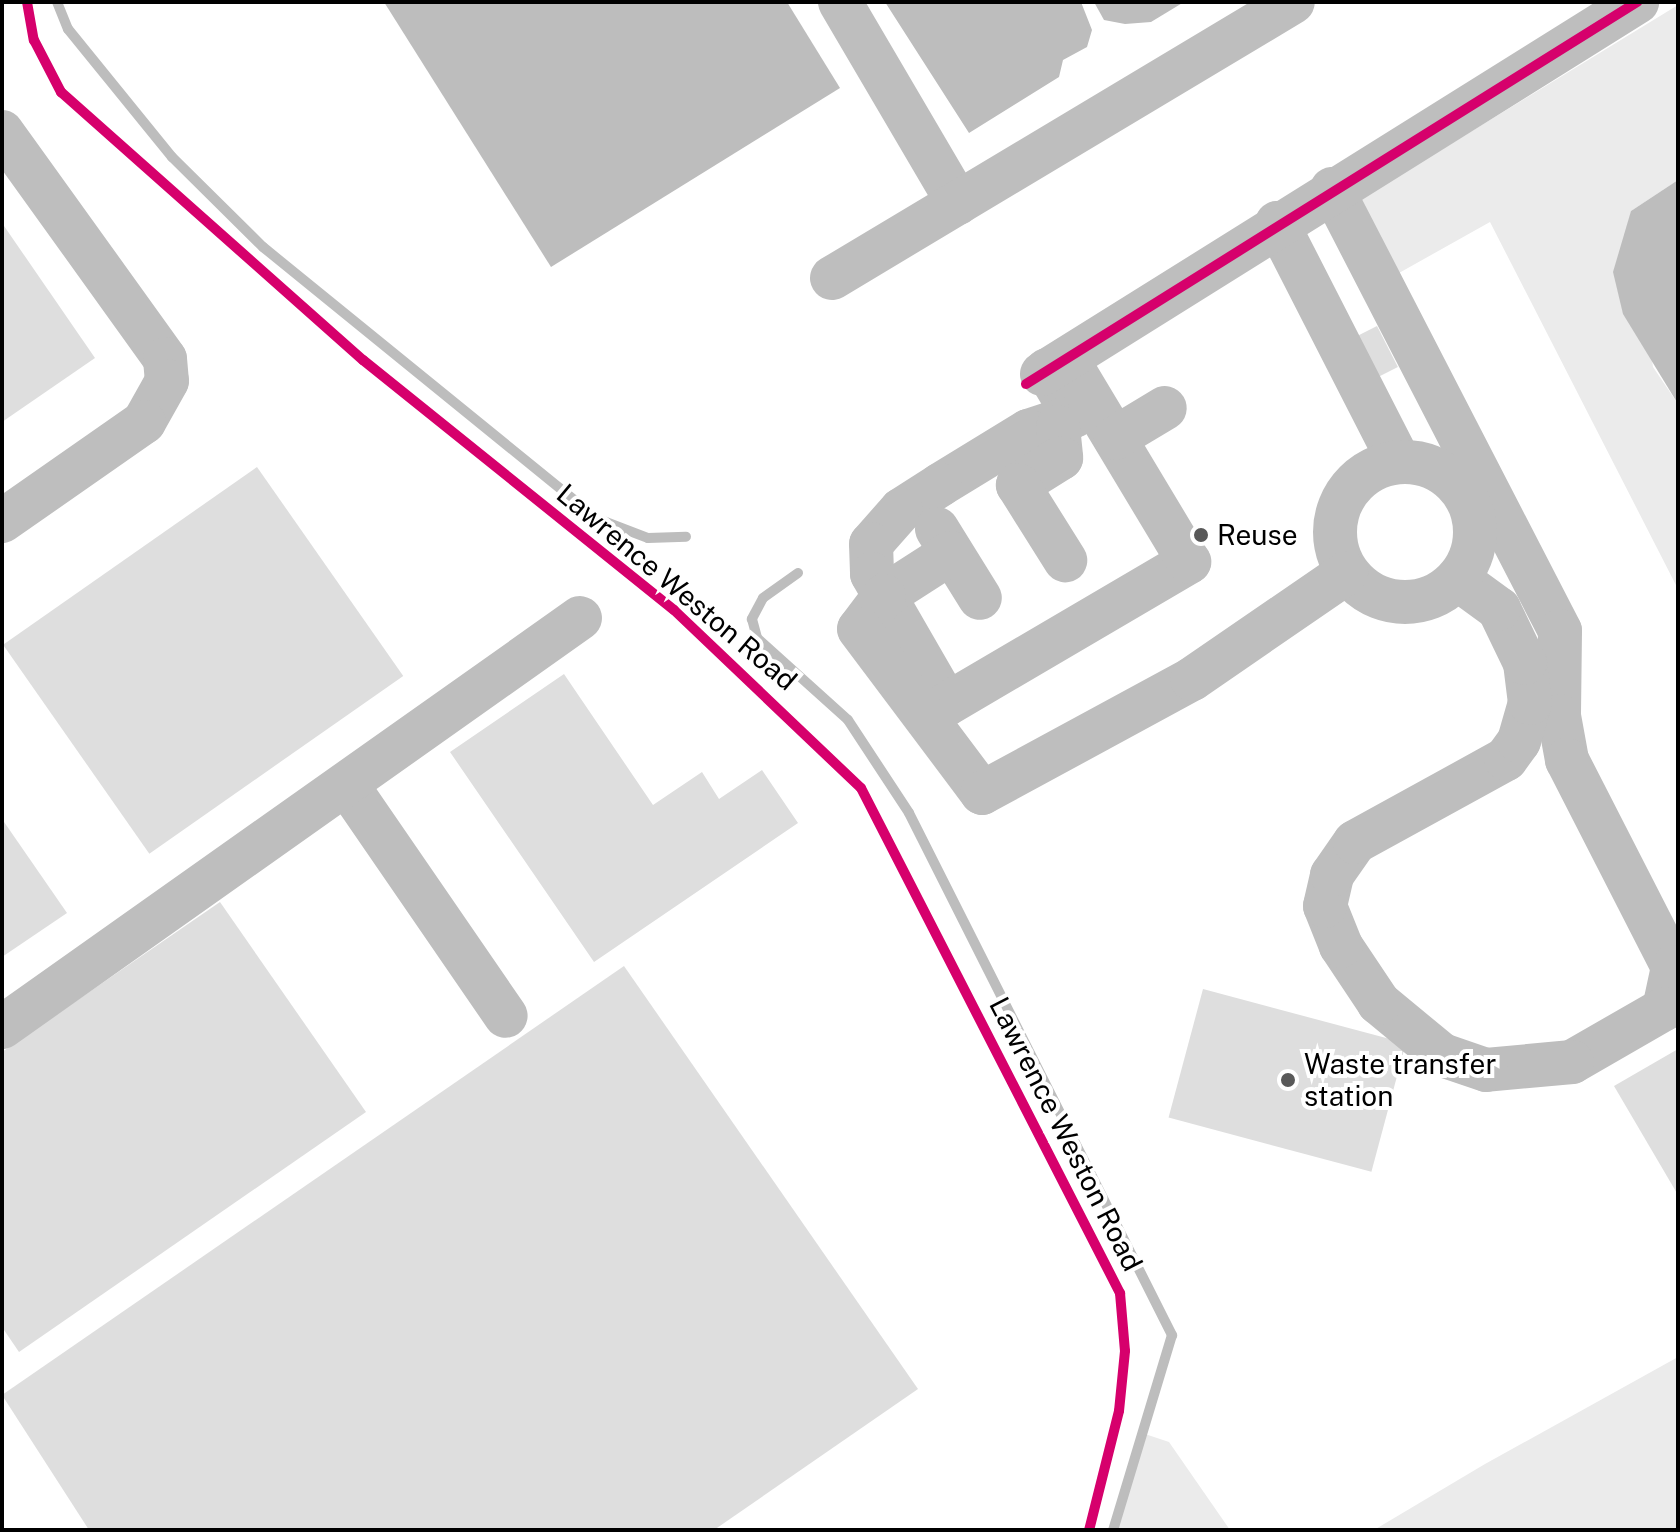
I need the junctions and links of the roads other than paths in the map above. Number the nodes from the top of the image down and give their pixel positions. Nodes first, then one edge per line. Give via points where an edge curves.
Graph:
1 (840, 2) edge
2 (1293, 2) edge
3 (1637, 2) edge
4 (2, 132) edge
5 (1332, 189) junction
6 (958, 203) junction
7 (1277, 223) junction
8 (832, 278) dead end
9 (1047, 371) junction
10 (1165, 408) dead end
11 (1058, 427) junction
12 (1115, 438) junction
13 (1399, 461) junction
14 (1481, 501) junction
15 (2, 521) edge
16 (1065, 560) dead end
17 (1346, 573) junction
18 (1458, 579) junction
19 (884, 596) junction
20 (980, 598) dead end
21 (580, 618) dead end
22 (347, 785) junction
23 (506, 1016) dead end
24 (2, 1027) edge

1 - 6 street
2 - 6 street
3 - 5 street
4 - 15 street via 165,359 167,381 144,422
5 - 7 street
5 - 14 street
6 - 8 street
7 - 9 street
7 - 13 street
9 - 11 street via 1074,416
9 - 12 street
10 - 12 street
11 - 16 street via 1061,458 1018,485
11 - 19 street via 1028,431 875,532 870,558
12 - 19 street via 1189,562 947,704
13 - 14 street via 1429,465
13 - 17 street via 1371,469 1348,489 1335,515 1335,545
14 - 18 street via 1477,534
14 - 18 street via 1560,631 1559,716 1567,760 1673,967 1664,1009 1572,1062 1486,1070 1442,1055 1379,1003 1325,906 1332,875 1355,842 1506,759 1519,741 1530,703 1525,663 1499,609
17 - 18 street via 1368,593 1396,603 1426,601
17 - 19 street via 1192,679 982,793 915,698 866,646 859,629
19 - 20 street via 941,535
21 - 22 street
22 - 23 street
22 - 24 street

